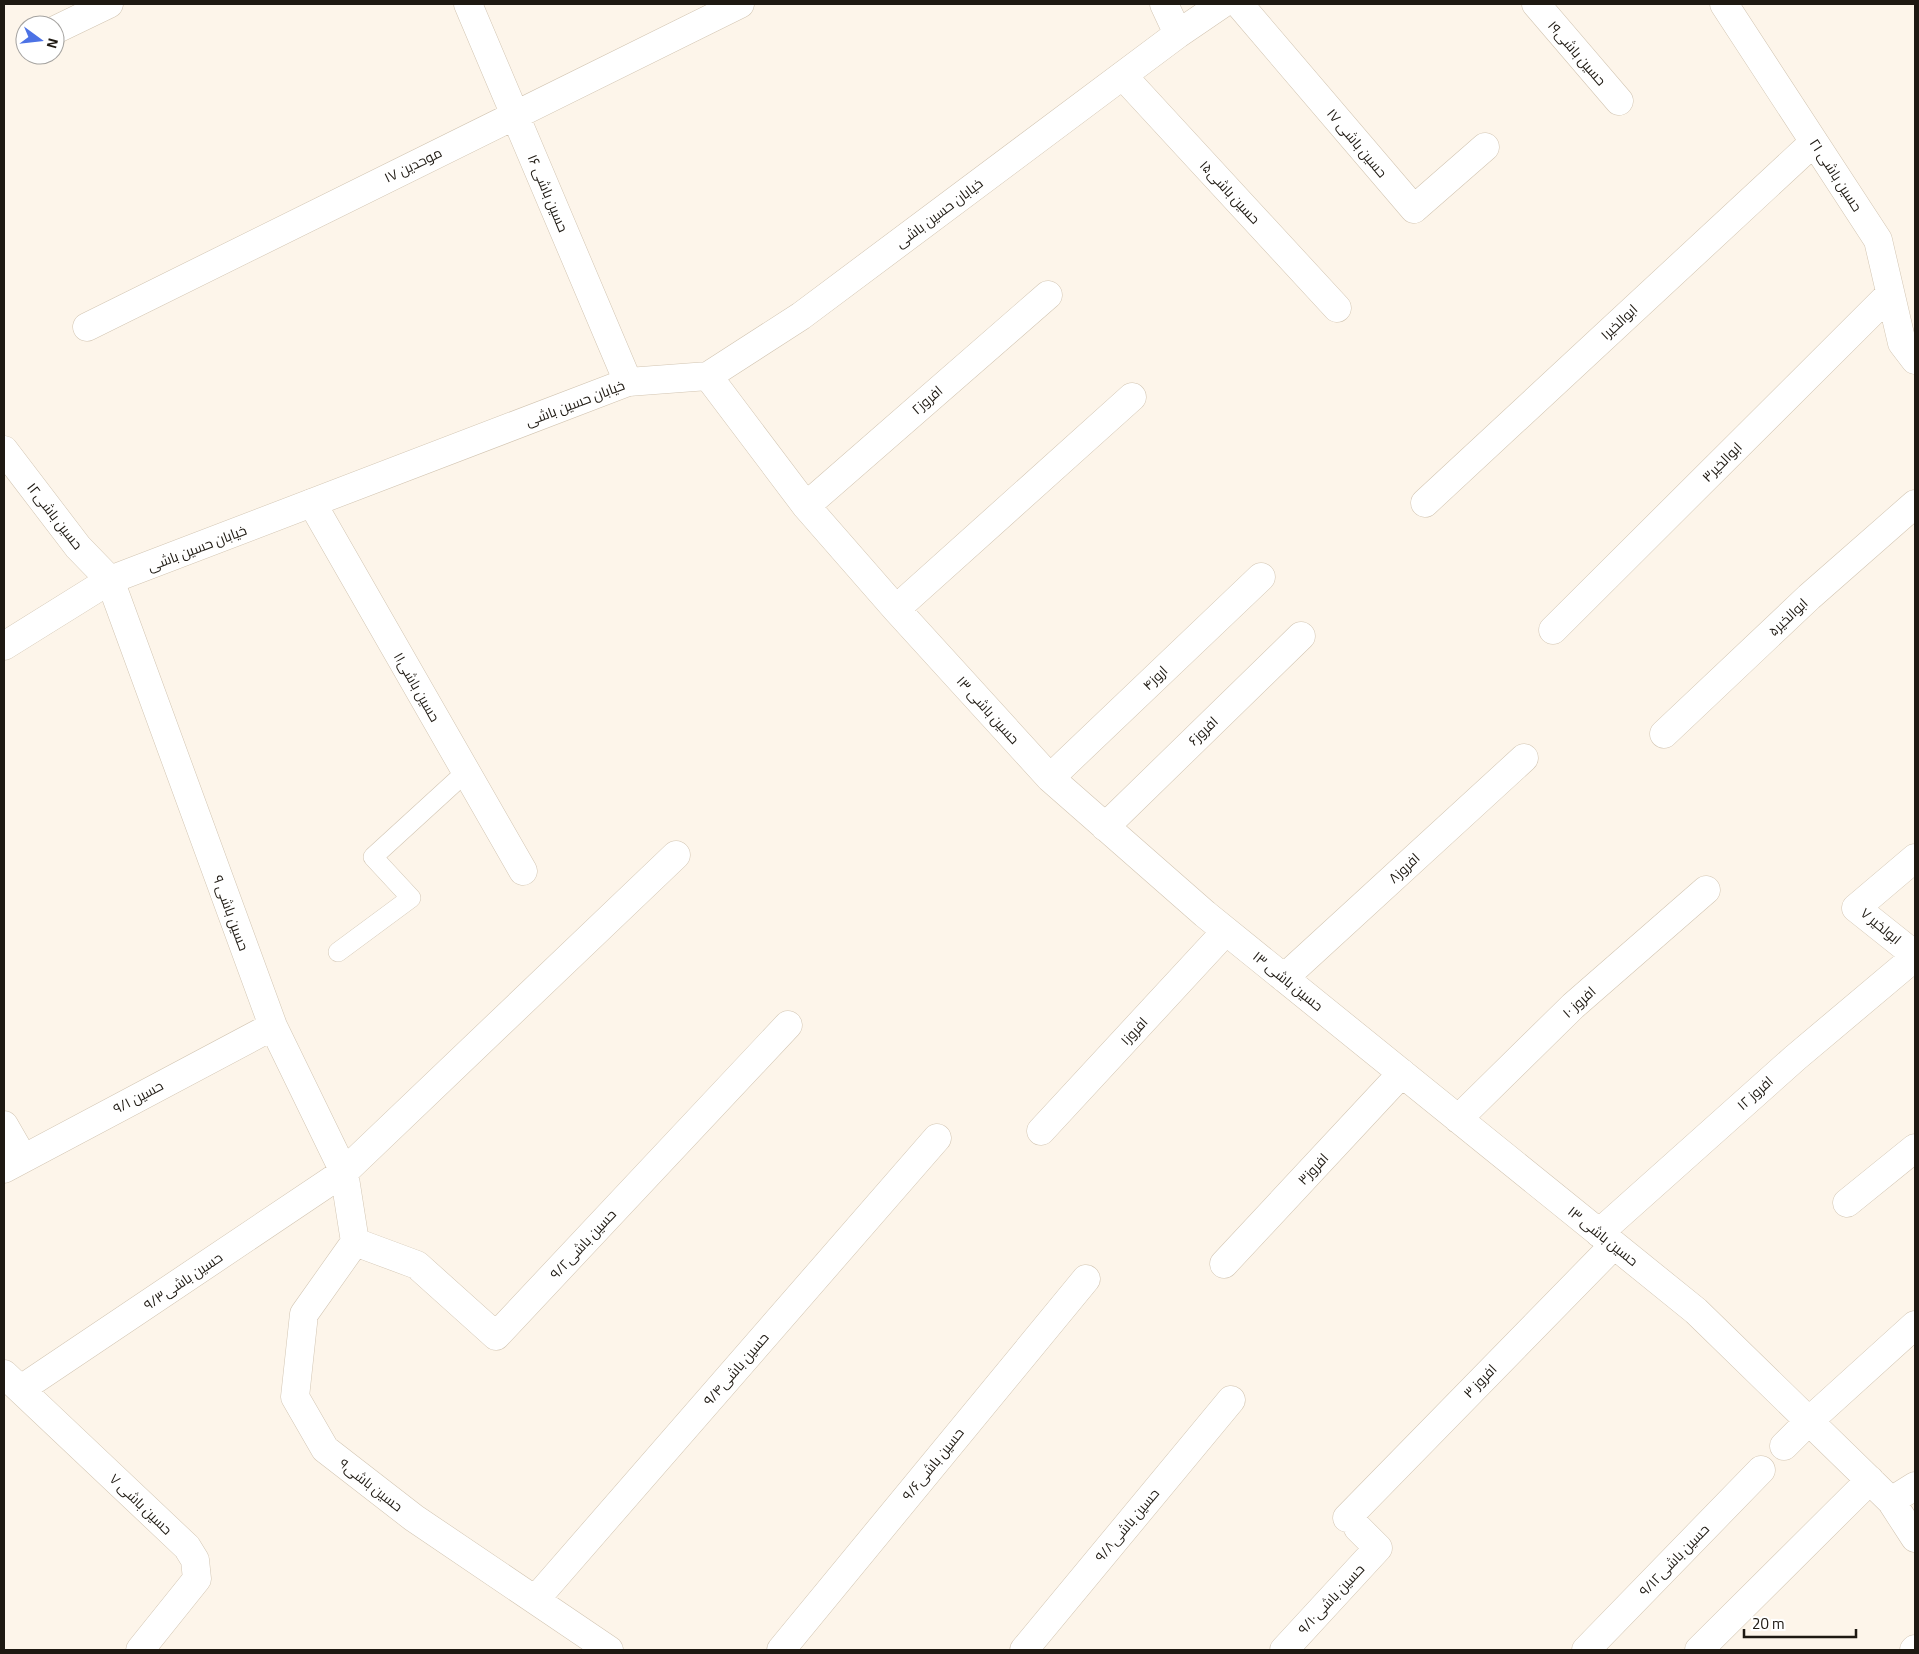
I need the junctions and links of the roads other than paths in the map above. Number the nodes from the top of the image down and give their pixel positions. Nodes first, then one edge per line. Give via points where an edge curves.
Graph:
1 (109, 4) edge
2 (468, 4) edge
3 (740, 4) edge
4 (1164, 4) edge
5 (1222, 4) edge
6 (1239, 4) edge
7 (1536, 4) edge
8 (1724, 4) edge
9 (65, 25) edge
10 (1178, 34) junction
11 (1123, 76) junction
12 (1619, 101) dead end
13 (514, 115) junction
14 (1814, 142) junction
15 (1485, 147) dead end
16 (1890, 294) junction
17 (1048, 295) dead end
18 (1337, 308) dead end
19 (87, 327) dead end
20 (1911, 345) edge
21 (708, 376) junction
22 (628, 382) junction
23 (1132, 397) dead end
24 (4, 450) edge
25 (312, 503) junction
26 (1425, 503) dead end
27 (1915, 504) edge
28 (806, 506) junction
29 (1261, 577) dead end
30 (110, 580) junction
31 (896, 609) junction
32 (1553, 630) dead end
33 (1301, 636) dead end
34 (4, 646) edge
35 (1664, 734) dead end
36 (1524, 758) dead end
37 (466, 772) junction
38 (1050, 778) junction
39 (1105, 827) junction
40 (676, 855) dead end
41 (1915, 858) edge
42 (522, 871) dead end
43 (1706, 890) dead end
44 (1226, 931) junction
45 (338, 952) dead end
46 (1915, 956) edge
47 (1284, 978) junction
48 (788, 1025) dead end
49 (272, 1026) junction
50 (1402, 1073) junction
51 (1458, 1119) junction
52 (4, 1125) edge
53 (1042, 1131) dead end
54 (937, 1138) dead end
55 (1915, 1148) edge
56 (14, 1164) edge
57 (344, 1172) junction
58 (1847, 1203) dead end
59 (1606, 1239) junction
60 (355, 1242) junction
61 (1224, 1264) dead end
62 (1086, 1279) dead end
63 (1915, 1325) edge
64 (12, 1382) edge
65 (1231, 1400) dead end
66 (1809, 1421) junction
67 (1784, 1446) dead end
68 (1761, 1470) dead end
69 (1870, 1480) junction
70 (1915, 1486) edge
71 (1891, 1501) junction
72 (1915, 1538) edge
73 (1378, 1548) joint
74 (535, 1600) junction
75 (601, 1648) edge
76 (140, 1650) edge
77 (780, 1650) edge
78 (1024, 1650) edge
79 (1284, 1650) edge
80 (1586, 1650) edge
81 (1699, 1650) edge

1 - 9 street
2 - 13 street, حسین باشی ۱۶
3 - 13 street, موحدین ۱۷
4 - 10 street
5 - 10 street, خیابان حسین باشی
6 - 15 street, حسین باشی ۱۷ via 1414,209
7 - 12 street, حسین باشی۱۹
8 - 14 street, حسین باشی ۲۱
10 - 11 street, خیابان حسین باشی
11 - 18 street, حسین باشی۱۵
11 - 21 street, خیابان حسین باشی via 801,316
13 - 19 street, موحدین ۱۷
13 - 22 street, حسین باشی ۱۶
14 - 16 street, حسین باشی ۲۱ via 1878,240
14 - 26 street, ابوالخیر۱
16 - 20 street, حسین باشی ۲۱
16 - 32 street, ابوالخیر۳
17 - 28 street, افروز۲
21 - 22 street, خیابان حسین باشی
21 - 28 street, حسین باشی ۱۳
22 - 25 street, خیابان حسین باشی
23 - 31 street
24 - 30 street, حسین باشی۱۲ via 78,547
25 - 30 street, خیابان حسین باشی
25 - 37 street, حسین باشی۱۱
27 - 35 street, ابوالخیر۵ via 1809,597
28 - 31 street, حسین باشی ۱۳
29 - 38 street, اروز۴
30 - 34 street, خیابان حسین باشی
30 - 49 street, حسین باشی ۹
31 - 38 street, حسین باشی ۱۳
33 - 39 street, افروز۶
36 - 47 street, افروز۸
37 - 42 street, حسین باشی۱۱
37 - 45 lane via 373,857 411,898
38 - 39 street, حسین باشی ۱۳
39 - 44 street, حسین باشی ۱۳
40 - 57 street
41 - 46 street, ابولخیر ۷ via 1856,908
43 - 51 street, افروز ۱۰ via 1573,1006
44 - 47 street, حسین باشی ۱۳
44 - 53 street, افروز۱
46 - 59 street, افروز ۱۲ via 1795,1058
47 - 50 street, حسین باشی ۱۳
48 - 60 street, حسین باشی۹/۲ via 496,1336 418,1265
49 - 56 street, حسین ۹/۱
49 - 57 street, حسین باشی ۹
50 - 51 street, حسین باشی ۱۳
50 - 61 street, افروز۳
51 - 59 street, حسین باشی ۱۳
52 - 56 street
54 - 74 street, حسین باشی۹/۴
55 - 58 street
57 - 60 street, حسین باشی ۹
57 - 64 street, حسین باشی۹/۳
59 - 66 street, حسین باشی ۱۳ via 1696,1312
59 - 73 street, افروز ۳ via 1352,1523
60 - 74 street, حسین باشی۹ via 304,1314 295,1397 326,1449 414,1518
62 - 77 street, حسین باشی۹/۶
63 - 66 street
64 - 76 street, حسین باشی ۷ via 187,1547 195,1560 197,1579
65 - 78 street, حسین باشی۹/۸
66 - 67 street
66 - 69 street, حسین باشی ۱۳
68 - 80 street, حسین باشی۹/۱۲
69 - 71 street, حسین باشی ۱۳
69 - 81 street
70 - 71 street
71 - 72 street, حسین باشی ۱۳
73 - 79 street, حسین باشی۹/۱۰
74 - 75 street, حسین باشی۹

